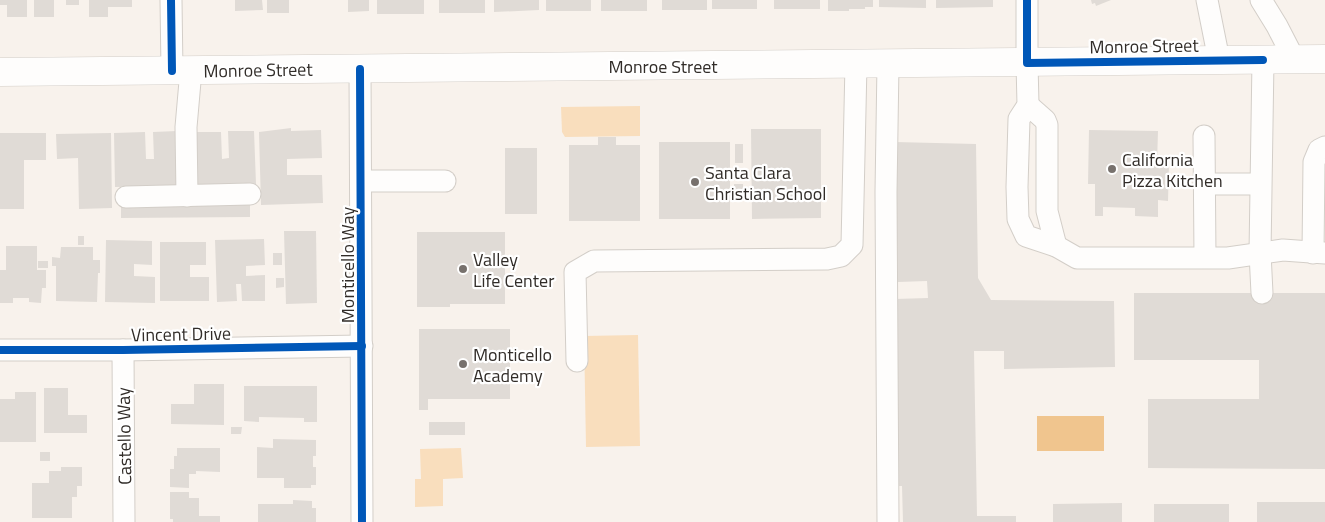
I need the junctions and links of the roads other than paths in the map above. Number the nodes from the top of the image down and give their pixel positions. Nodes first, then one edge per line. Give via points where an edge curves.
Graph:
1 (172, 0) edge
2 (1027, 0) edge
3 (1207, 0) edge
4 (1261, 0) edge
5 (1294, 59) junction
6 (1325, 59) edge
7 (1219, 60) junction
8 (1262, 60) junction
9 (1026, 63) junction
10 (856, 64) junction
11 (888, 64) junction
12 (360, 68) junction
13 (182, 71) junction
14 (0, 72) edge
15 (1028, 104) junction
16 (1204, 136) dead end
17 (1325, 147) edge
18 (361, 181) junction
19 (445, 181) dead end
20 (1204, 184) junction
21 (1260, 184) junction
22 (250, 194) dead end
23 (187, 196) junction
24 (126, 197) dead end
25 (1319, 199) edge
26 (1056, 246) junction
27 (1260, 253) junction
28 (1319, 253) edge
29 (1205, 257) junction
30 (1262, 293) dead end
31 (362, 346) junction
32 (0, 350) edge
33 (123, 350) junction
34 (577, 361) dead end
35 (124, 522) edge
36 (362, 522) edge
37 (888, 522) edge

1 - 13 street
2 - 9 street
3 - 7 street
4 - 5 street
5 - 6 main road, Monroe Street
5 - 8 main road, Monroe Street
7 - 8 main road, Monroe Street
7 - 9 main road, Monroe Street
8 - 21 street
9 - 11 main road, Monroe Street
9 - 15 street
10 - 11 main road, Monroe Street
10 - 12 main road, Monroe Street
10 - 34 street via 852,245 841,256 827,259 594,261 575,272
11 - 37 street
12 - 13 main road, Monroe Street
12 - 18 street, Monticello Way
13 - 14 main road, Monroe Street
13 - 23 street
15 - 26 street via 1047,125 1047,212
15 - 26 street via 1020,119 1018,219 1026,236
16 - 20 street
17 - 25 street via 1314,162
18 - 19 street
18 - 31 street, Monticello Way
20 - 21 street
20 - 29 street
21 - 27 street
22 - 23 street
23 - 24 street
25 - 28 street
26 - 29 street via 1077,258
27 - 28 street via 1283,250
27 - 29 street via 1228,258
27 - 30 street
31 - 33 street, Vincent Drive
31 - 36 street, Monticello Way
32 - 33 street, Vincent Drive
33 - 35 street, Castello Way

